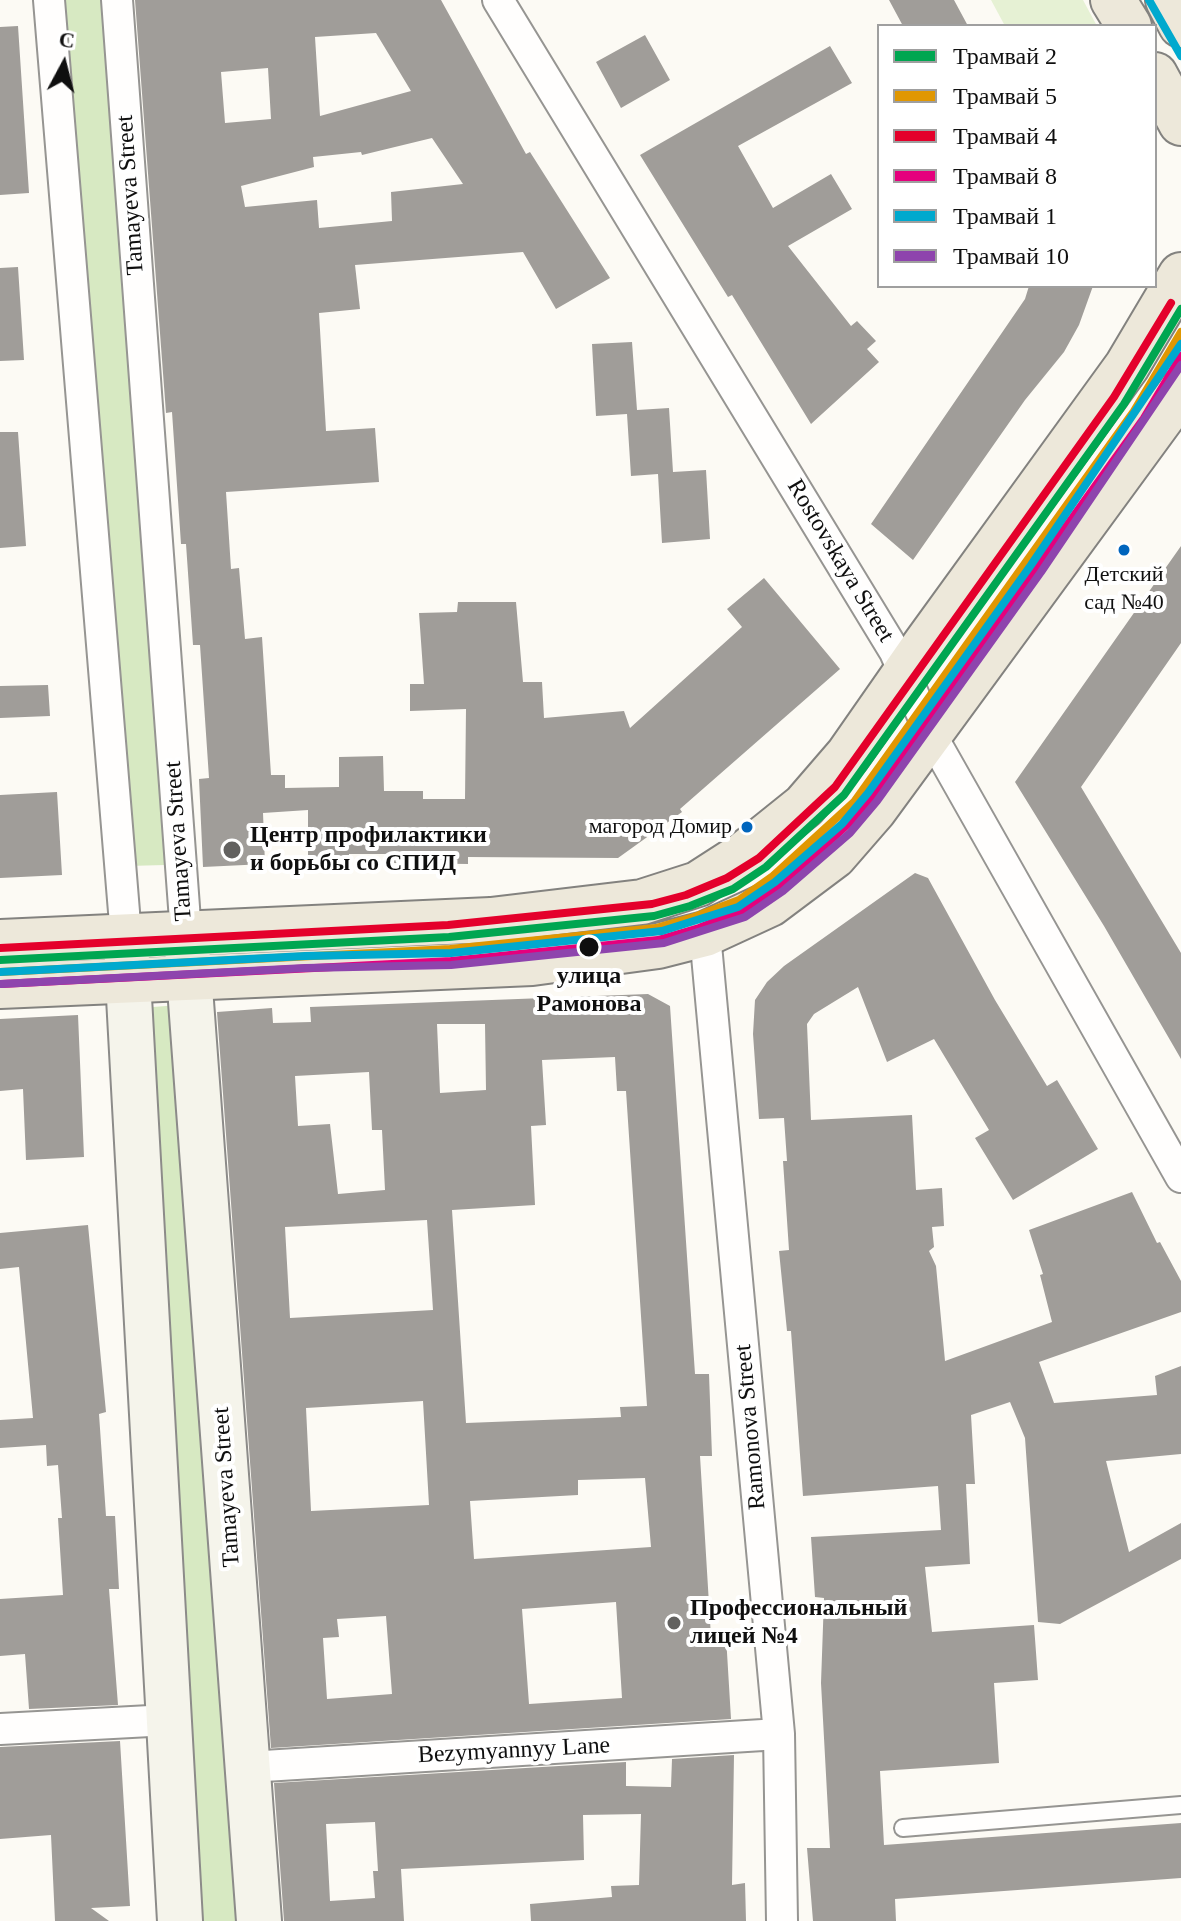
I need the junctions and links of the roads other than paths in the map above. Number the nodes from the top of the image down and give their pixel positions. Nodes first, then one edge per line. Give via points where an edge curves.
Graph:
1 (49, 0) edge
2 (117, 0) edge
3 (498, 0) edge
4 (1113, 0) edge
5 (1168, 0) edge
6 (1128, 24) edge
7 (1181, 25) edge
8 (1157, 79) edge
9 (1181, 123) edge
10 (1181, 275) edge
11 (1181, 391) edge
12 (905, 674) junction
13 (931, 735) junction
14 (186, 934) junction
15 (705, 934) junction
16 (126, 936) junction
17 (0, 942) edge
18 (190, 977) junction
19 (129, 981) junction
20 (0, 986) edge
21 (1181, 1177) edge
22 (169, 1720) junction
23 (0, 1729) edge
24 (779, 1734) junction
25 (248, 1767) junction
26 (1181, 1805) edge
27 (903, 1828) dead end
28 (180, 1921) edge
29 (259, 1921) edge
30 (782, 1921) edge

1 - 16 street
2 - 14 street, Tamayeva Street
3 - 12 street, Rostovskaya Street
4 - 6 main road
5 - 7 main road
8 - 9 main road
10 - 12 main road via 1127,366
11 - 13 main road
12 - 13 street, Rostovskaya Street
12 - 14 main road via 804,806 698,884 642,902 491,920
13 - 15 main road via 834,856 770,904
13 - 21 street, Rostovskaya Street
14 - 16 main road
14 - 18 main road, Tamayeva Street
15 - 18 main road via 658,946 532,963
15 - 24 street, Ramonova Street
16 - 17 main road
16 - 19 main road
18 - 19 main road
18 - 25 main road, Tamayeva Street
19 - 20 main road
19 - 22 main road
22 - 23 street
22 - 28 main road
24 - 25 street, Bezymyannyy Lane
24 - 30 street, Ramonova Street
25 - 29 main road, Tamayeva Street
26 - 27 lane

